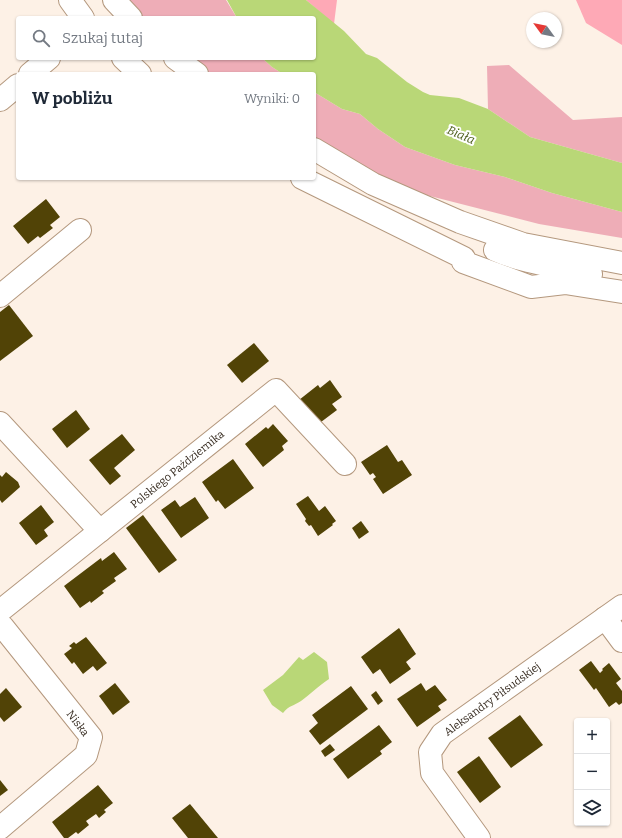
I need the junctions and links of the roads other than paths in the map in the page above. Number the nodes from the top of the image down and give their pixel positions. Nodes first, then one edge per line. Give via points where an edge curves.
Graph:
1 (70, 0) edge
2 (114, 0) edge
3 (82, 16) edge
4 (129, 16) edge
5 (46, 60) edge
6 (125, 60) edge
7 (179, 60) edge
8 (32, 72) edge
9 (138, 72) edge
10 (194, 72) edge
11 (16, 87) edge
12 (0, 100) edge
13 (316, 150) edge
14 (306, 180) edge
15 (80, 230) dead end
16 (464, 258) junction
17 (622, 263) edge
18 (622, 280) edge
19 (622, 292) edge
20 (0, 296) edge
21 (0, 423) edge
22 (345, 464) dead end
23 (100, 531) junction
24 (0, 611) edge
25 (614, 612) edge
26 (0, 625) edge
27 (622, 641) edge
28 (0, 828) edge
29 (478, 838) edge

1 - 3 street
2 - 4 street
5 - 8 street
6 - 9 street
7 - 10 street
11 - 12 street
13 - 17 street via 373,184 460,222 523,244
14 - 16 street
15 - 20 street
16 - 18 street via 465,255 505,259 500,253
16 - 19 street via 463,262 531,287 565,283
21 - 23 street
22 - 23 street, Polskiego Października via 276,390
23 - 24 street, Polskiego Października
25 - 27 street
25 - 29 street, Aleksandry Piłsudskiej via 442,734 430,752 432,773
26 - 28 street, Niska via 90,737 86,755

